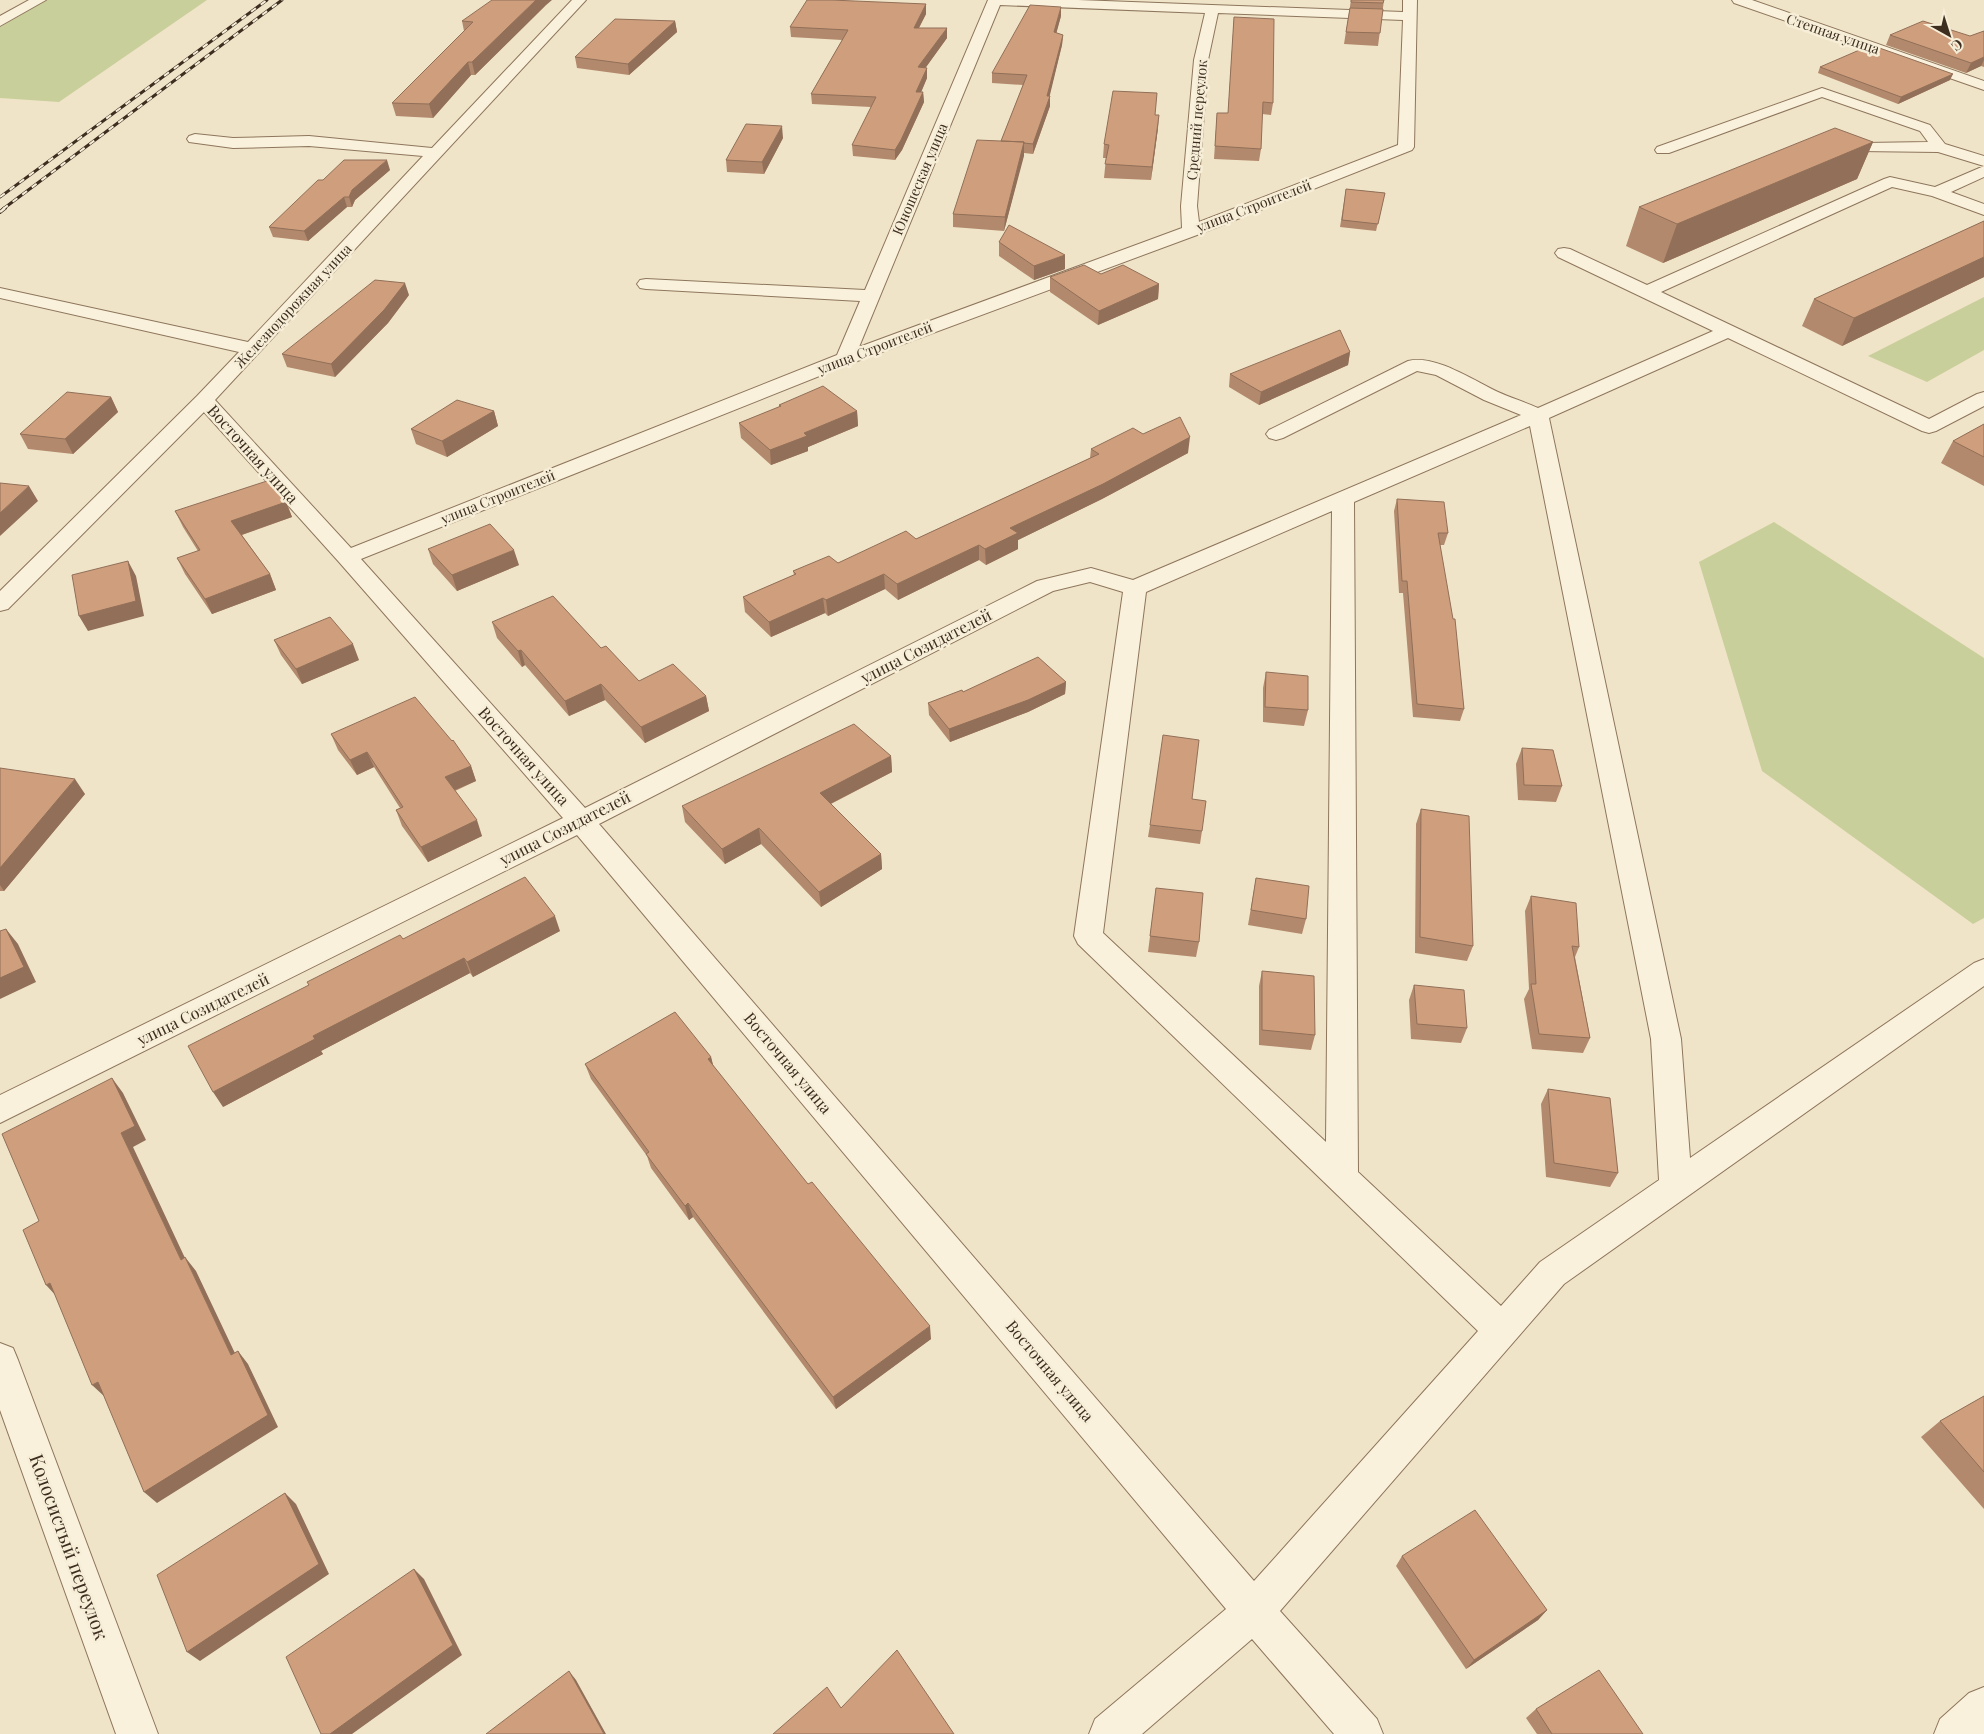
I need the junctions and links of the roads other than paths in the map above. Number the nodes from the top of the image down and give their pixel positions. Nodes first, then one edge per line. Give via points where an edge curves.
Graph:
1 (39, 0) edge
2 (579, 0) edge
3 (995, 0) edge
4 (1410, 0) edge
5 (1739, 0) edge
6 (1212, 10) junction
7 (1408, 16) junction
8 (0, 22) edge
9 (1984, 86) edge
10 (195, 139) dead end
11 (1939, 147) junction
12 (1865, 148) edge
13 (1663, 150) dead end
14 (437, 153) junction
15 (1984, 162) edge
16 (1984, 171) edge
17 (1937, 192) junction
18 (1984, 210) edge
19 (1191, 231) junction
20 (1564, 252) dead end
21 (646, 284) dead end
22 (1647, 292) junction
23 (0, 293) edge
24 (871, 296) junction
25 (1728, 331) junction
26 (252, 349) junction
27 (845, 358) junction
28 (1984, 398) edge
29 (204, 400) junction
30 (1538, 414) junction
31 (1276, 434) dead end
32 (1343, 499) junction
33 (347, 557) junction
34 (1136, 588) junction
35 (0, 604) edge
36 (581, 821) junction
37 (1984, 971) edge
38 (0, 1110) edge
39 (1342, 1178) junction
40 (1676, 1185) junction
41 (1502, 1330) junction
42 (0, 1360) edge
43 (1254, 1610) junction
44 (1984, 1708) edge
45 (138, 1734) edge
46 (1110, 1734) edge
47 (1362, 1734) edge
48 (1955, 1734) edge

1 - 8 street
2 - 14 street, Железнодорожная улица
3 - 6 street
3 - 24 street, Юношеская улица
4 - 7 street
5 - 9 street, Степная улица
6 - 7 street
6 - 19 street, Средний переулок via 1201,60 1189,206
7 - 19 street, улица Строителей via 1406,147
10 - 14 street via 233,143 309,141
11 - 12 street
11 - 13 street via 1926,128 1822,92
11 - 15 street
14 - 26 street, Железнодорожная улица
16 - 17 street
17 - 18 street
17 - 22 street via 1890,182
19 - 27 street, улица Строителей
20 - 22 street
21 - 24 street
22 - 25 street
23 - 26 street
24 - 27 street, Юношеская улица
25 - 28 street via 1929,427
25 - 30 street
26 - 29 street, Железнодорожная улица
27 - 33 street, улица Строителей
29 - 33 street, Восточная улица
29 - 35 street, Железнодорожная улица
30 - 31 street via 1491,396 1442,371 1415,365
30 - 32 street
30 - 40 street via 1666,1039
32 - 34 street
32 - 39 street
33 - 36 street, Восточная улица
34 - 36 street, улица Созидателей via 1091,575 1045,586
34 - 39 street via 1088,936
36 - 38 street, улица Созидателей
36 - 43 street, Восточная улица
37 - 40 street
39 - 41 street
40 - 41 street via 1552,1273
41 - 43 street
42 - 45 street, Колосистый переулок
43 - 46 street
43 - 47 street, Восточная улица
44 - 48 street

